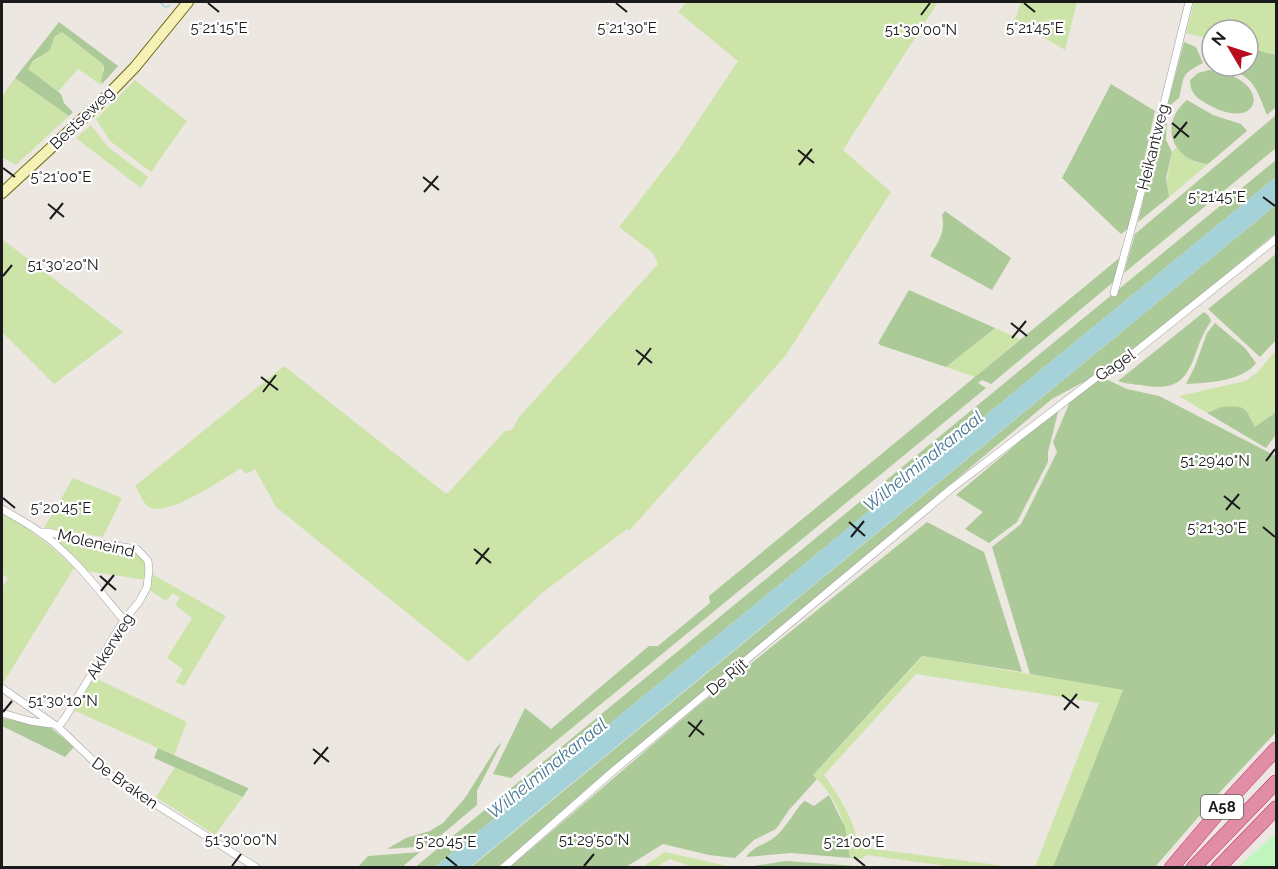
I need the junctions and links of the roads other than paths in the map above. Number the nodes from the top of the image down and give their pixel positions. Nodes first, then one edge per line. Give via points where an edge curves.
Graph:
1 (188, 2) edge
2 (1189, 2) edge
3 (2, 193) edge
4 (1276, 239) edge
5 (1114, 293) dead end
6 (952, 489) joint
7 (2, 509) edge
8 (41, 532) junction
9 (148, 561) joint
10 (124, 620) junction
11 (2, 688) edge
12 (2, 713) edge
13 (55, 726) junction
14 (1276, 749) edge
15 (1276, 782) edge
16 (1276, 810) edge
17 (257, 867) edge
18 (503, 867) edge
19 (1171, 867) edge
20 (1193, 867) edge
21 (1218, 867) edge

1 - 3 main road, Bestseweg via 135,67
2 - 5 street, Heikantweg
4 - 6 street, Gagel via 1115,368 1097,377
6 - 18 street, De Rijt
7 - 8 street, Moleneind
8 - 9 street, Moleneind via 137,549
8 - 10 street, Moleneind via 71,558
9 - 10 street, Akkerweg via 147,587
10 - 13 street, Akkerweg via 66,718
11 - 13 street, De Braken
12 - 13 street
13 - 17 street, De Braken via 106,773
14 - 19 highway, A58
15 - 20 highway, A58
16 - 21 highway, A58

